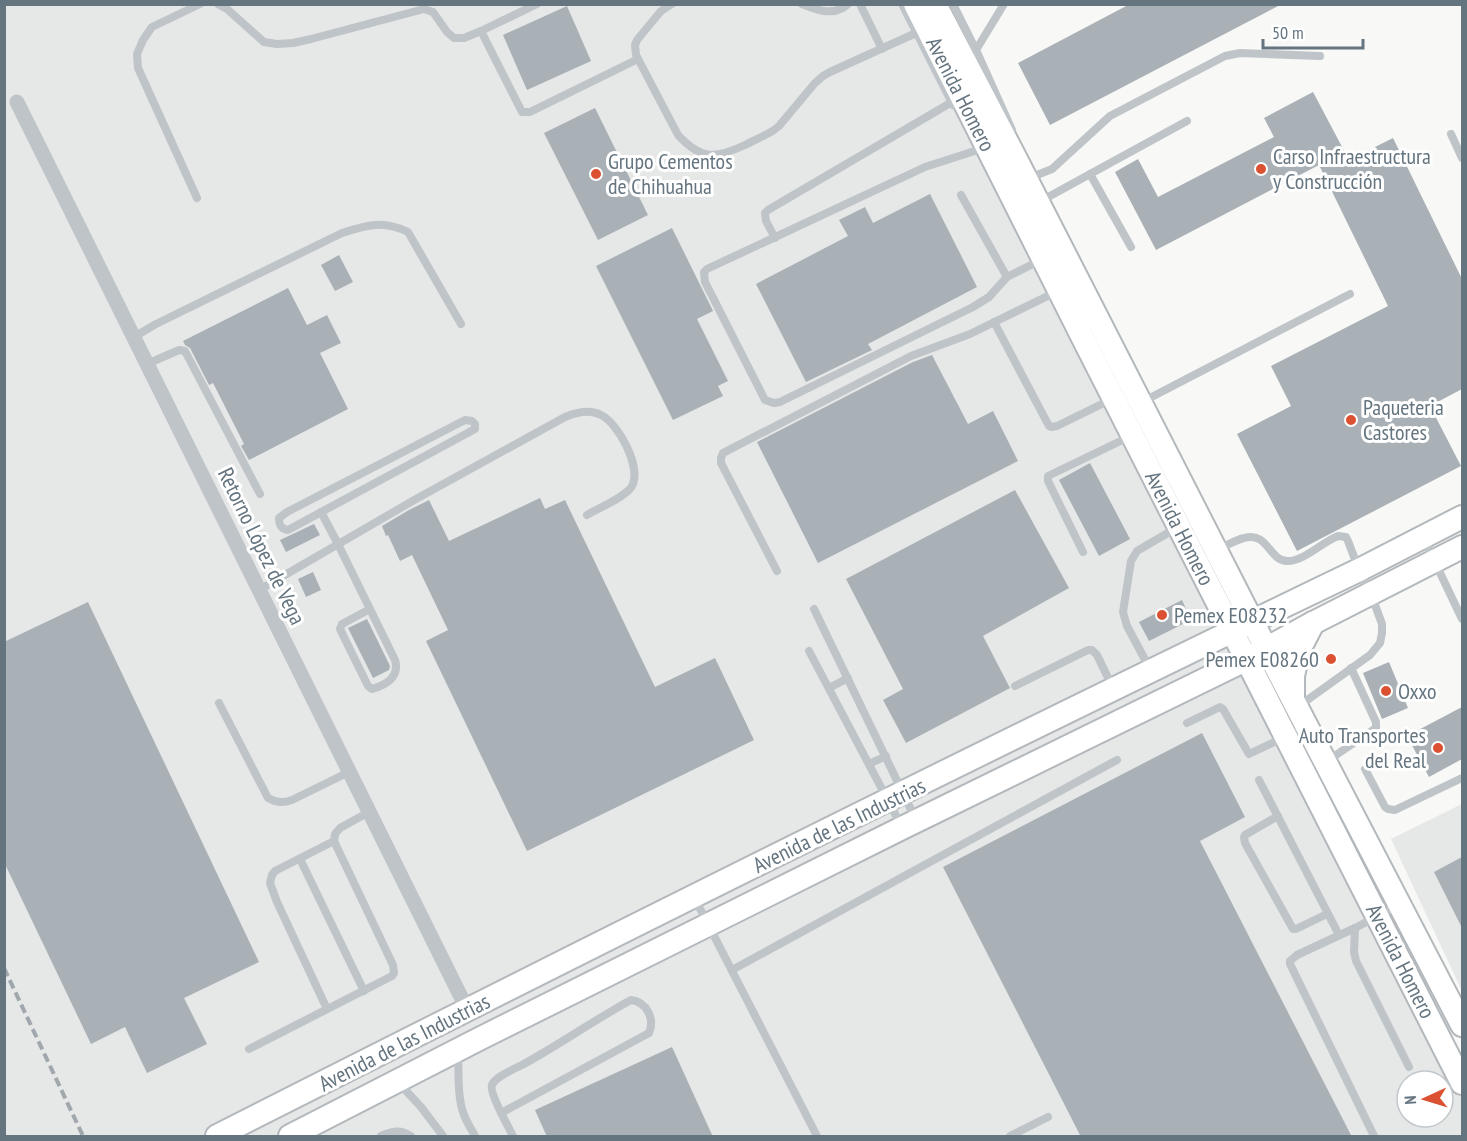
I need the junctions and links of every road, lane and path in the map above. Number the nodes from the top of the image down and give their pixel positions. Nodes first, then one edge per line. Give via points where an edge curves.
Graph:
1 (200, 4) edge
2 (218, 4) edge
3 (537, 4) edge
4 (672, 4) edge
5 (802, 4) edge
6 (848, 4) edge
7 (860, 4) edge
8 (902, 4) edge
9 (915, 4) edge
10 (934, 4) edge
11 (952, 4) edge
12 (1004, 4) edge
13 (659, 8) edge
14 (480, 31) junction
15 (916, 33) junction
16 (882, 49) junction
17 (976, 50) junction
18 (1320, 56) dead end
19 (638, 59) junction
20 (17, 102) dead end
21 (1186, 121) dead end
22 (964, 123) dead end
23 (1450, 135) dead end
24 (1462, 158) edge
25 (1006, 163) junction
26 (1090, 174) junction
27 (961, 195) dead end
28 (197, 198) dead end
29 (1038, 202) junction
30 (775, 238) junction
31 (1131, 247) dead end
32 (1044, 259) junction
33 (1007, 277) junction
34 (1059, 290) junction
35 (1350, 294) dead end
36 (994, 322) junction
37 (461, 324) dead end
38 (134, 337) junction
39 (147, 364) junction
40 (1114, 398) junction
41 (1140, 402) junction
42 (1133, 435) junction
43 (260, 494) dead end
44 (321, 513) junction
45 (587, 515) dead end
46 (1462, 517) edge
47 (1179, 526) junction
48 (1423, 537) junction
49 (338, 544) junction
50 (1462, 546) edge
51 (1216, 551) junction
52 (1083, 552) dead end
53 (1434, 561) junction
54 (1359, 570) junction
55 (777, 571) dead end
56 (259, 590) junction
57 (1371, 594) junction
58 (370, 609) junction
59 (814, 609) dead end
60 (1462, 619) edge
61 (1252, 621) junction
62 (1313, 623) junction
63 (1232, 632) junction
64 (809, 651) dead end
65 (1257, 654) junction
66 (1352, 668) junction
67 (1151, 671) junction
68 (848, 678) junction
69 (1015, 686) dead end
70 (829, 688) junction
71 (1114, 689) junction
72 (219, 703) dead end
73 (1299, 711) junction
74 (1187, 723) dead end
75 (1287, 737) junction
76 (886, 756) junction
77 (1118, 760) dead end
78 (1326, 762) junction
79 (869, 764) junction
80 (1365, 769) dead end
81 (350, 772) junction
82 (1462, 778) edge
83 (1259, 780) dead end
84 (896, 796) junction
85 (369, 812) junction
86 (1278, 816) junction
87 (910, 825) junction
88 (334, 841) junction
89 (300, 859) junction
90 (693, 896) junction
91 (1400, 905) junction
92 (1327, 914) junction
93 (1378, 915) junction
94 (708, 924) junction
95 (1355, 928) junction
96 (1339, 936) junction
97 (732, 970) junction
98 (364, 991) junction
99 (327, 1009) junction
100 (467, 1009) junction
101 (1462, 1025) edge
102 (481, 1038) junction
103 (249, 1049) dead end
104 (458, 1049) junction
105 (1408, 1067) dead end
106 (397, 1081) junction
107 (1462, 1083) edge
108 (501, 1113) junction
109 (1048, 1117) dead end
110 (217, 1137) edge
111 (290, 1137) edge
112 (381, 1137) edge
113 (411, 1137) edge
114 (443, 1137) edge
115 (475, 1137) edge
116 (513, 1137) edge
117 (817, 1137) edge
118 (1011, 1137) edge
119 (1374, 1137) edge

1 - 28 lane via 152,27 137,54 138,68
2 - 14 lane via 264,42 277,44 311,39 424,9 434,12 454,38
3 - 14 lane
4 - 13 lane
5 - 6 lane via 829,12
7 - 16 lane
8 - 15 lane
9 - 25 main road, Avenida Homero
10 - 25 main road, Avenida Homero
11 - 17 lane
12 - 17 lane
13 - 19 lane via 637,40
14 - 19 lane via 524,113
15 - 16 lane
15 - 30 lane via 954,106 768,210 766,220
16 - 19 lane via 830,72 815,83 779,126 720,155 698,151 678,135
17 - 25 lane via 1012,128
18 - 25 lane via 1225,56 1110,116 1052,169
20 - 38 street, Retorno López de Vega
21 - 26 lane
22 - 25 lane
23 - 24 lane
25 - 29 main road, Avenida Homero
25 - 30 lane via 925,167
25 - 32 main road, Avenida Homero
26 - 29 lane
26 - 31 lane
27 - 33 lane
29 - 41 main road, Avenida Homero
30 - 33 lane via 706,269 704,277 768,402 786,399 973,308
32 - 33 lane
32 - 34 main road, Avenida Homero
34 - 36 lane
34 - 40 main road, Avenida Homero
35 - 41 lane
36 - 40 lane via 1049,426 1057,426
36 - 55 lane via 911,356 723,453 721,463
37 - 38 lane via 408,232 382,225 342,233
38 - 39 street, Retorno López de Vega
39 - 43 lane via 185,351
39 - 56 street, Retorno López de Vega
40 - 42 main road, Avenida Homero
41 - 51 main road, Avenida Homero
42 - 47 main road, Avenida Homero
42 - 52 lane via 1048,476
44 - 44 lane via 475,429 475,424 465,420 287,513 279,522 288,530
44 - 49 lane
45 - 49 lane via 627,493 634,471 629,450 619,433 603,416 581,412 565,417
46 - 48 main road, Avenida de las Industrias
47 - 63 main road, Avenida Homero
47 - 67 lane via 1137,552 1131,561 1123,612
48 - 53 lane
48 - 54 main road, Avenida de las Industrias
49 - 56 lane
49 - 58 lane
50 - 53 main road, Avenida de las Industrias
51 - 54 lane via 1244,538 1258,538 1279,560 1287,561 1342,536 1346,537
51 - 61 main road, Avenida Homero
53 - 57 main road, Avenida de las Industrias
53 - 60 lane
54 - 57 lane
54 - 61 main road, Avenida de las Industrias
56 - 81 street, Retorno López de Vega
57 - 62 main road, Avenida de las Industrias
57 - 66 lane via 1382,624 1380,643
58 - 58 lane via 342,624 340,630 372,689 391,680 397,664
59 - 68 lane
61 - 63 main road, Avenida de las Industrias
61 - 65 main road, Avenida Homero
62 - 65 main road, Avenida de las Industrias
62 - 73 main road via 1298,652 1293,676
63 - 65 main road, Avenida Homero
63 - 67 main road, Avenida de las Industrias
64 - 70 lane
65 - 73 main road, Avenida Homero
65 - 75 main road, Avenida Homero
65 - 87 main road, Avenida de las Industrias
66 - 73 lane
66 - 78 lane via 1376,728
67 - 71 main road, Avenida de las Industrias
68 - 70 lane
68 - 76 lane
69 - 71 lane via 1092,650
70 - 79 lane
71 - 84 main road, Avenida de las Industrias
72 - 81 lane via 268,798 275,802 292,801
73 - 75 lane
73 - 78 main road, Avenida Homero
74 - 75 lane via 1221,708 1249,754
75 - 93 main road, Avenida Homero
76 - 79 lane
76 - 84 lane
77 - 97 lane
78 - 91 main road, Avenida Homero
79 - 84 lane
80 - 82 lane via 1385,807 1392,810
81 - 85 street, Retorno López de Vega
83 - 86 lane
84 - 87 lane
84 - 87 lane
84 - 90 main road, Avenida de las Industrias
85 - 88 lane via 340,828
85 - 100 street, Retorno López de Vega
86 - 92 lane
86 - 92 lane via 1245,835 1245,843 1291,928
87 - 94 main road, Avenida de las Industrias
88 - 89 lane
88 - 98 lane via 395,970 392,976
89 - 98 lane
89 - 99 lane via 275,872 270,883
90 - 94 lane
90 - 100 main road, Avenida de las Industrias
91 - 93 lane
91 - 101 main road, Avenida Homero
92 - 96 lane
93 - 95 lane
93 - 107 main road, Avenida Homero
94 - 97 lane
94 - 102 main road, Avenida de las Industrias
95 - 96 lane
95 - 105 lane via 1356,961
96 - 119 lane via 1297,955 1290,964
97 - 117 lane
98 - 99 lane
99 - 103 lane
100 - 102 main road
100 - 110 main road, Avenida de las Industrias
102 - 104 main road, Avenida de las Industrias
104 - 106 main road, Avenida de las Industrias
104 - 115 lane via 461,1103
106 - 111 main road, Avenida de las Industrias
106 - 114 lane
108 - 108 lane via 491,1090 498,1077 631,1000 643,1004 651,1020 649,1033
108 - 116 lane
109 - 118 lane
112 - 113 lane via 398,1131

